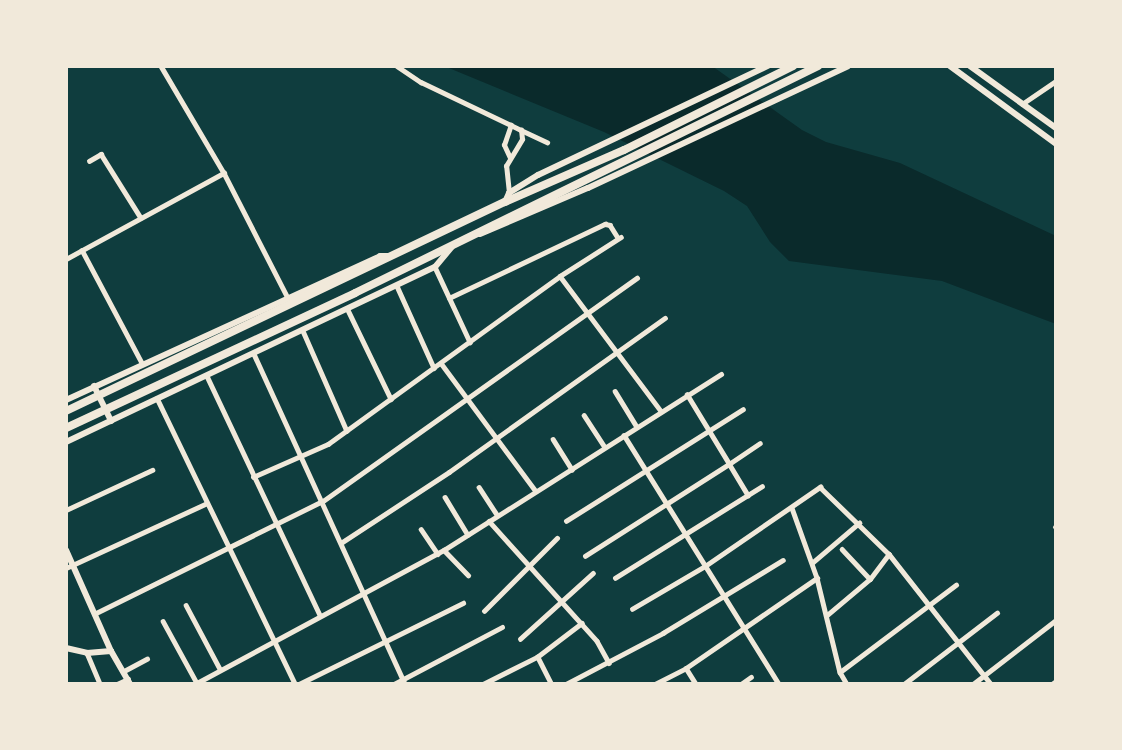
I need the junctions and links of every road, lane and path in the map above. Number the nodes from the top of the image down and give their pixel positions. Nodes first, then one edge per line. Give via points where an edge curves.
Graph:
1 (161, 66) edge
2 (397, 66) edge
3 (768, 66) edge
4 (793, 66) edge
5 (818, 66) edge
6 (848, 66) edge
7 (950, 66) edge
8 (969, 66) edge
9 (1056, 81) edge
10 (1022, 104) junction
11 (511, 125) junction
12 (1056, 128) edge
13 (521, 130) junction
14 (547, 142) dead end
15 (1056, 144) edge
16 (510, 158) junction
17 (89, 161) dead end
18 (224, 173) junction
19 (509, 193) junction
20 (505, 202) junction
21 (141, 218) junction
22 (473, 235) junction
23 (454, 244) junction
24 (82, 250) junction
25 (395, 257) junction
26 (66, 259) edge
27 (435, 267) junction
28 (560, 276) junction
29 (637, 278) dead end
30 (397, 286) junction
31 (288, 298) junction
32 (449, 298) junction
33 (348, 310) junction
34 (589, 313) junction
35 (666, 318) dead end
36 (303, 331) junction
37 (470, 342) junction
38 (618, 352) junction
39 (254, 354) junction
40 (142, 363) junction
41 (441, 363) junction
42 (434, 368) junction
43 (721, 374) dead end
44 (207, 376) junction
45 (94, 386) junction
46 (615, 391) dead end
47 (687, 395) junction
48 (157, 398) junction
49 (391, 399) junction
50 (468, 399) junction
51 (66, 400) edge
52 (743, 409) dead end
53 (66, 411) edge
54 (661, 411) junction
55 (584, 415) dead end
56 (111, 421) junction
57 (637, 428) junction
58 (66, 429) edge
59 (347, 431) junction
60 (709, 431) junction
61 (624, 435) junction
62 (497, 438) junction
63 (553, 439) dead end
64 (66, 442) edge
65 (760, 443) dead end
66 (605, 447) junction
67 (302, 456) junction
68 (729, 464) junction
69 (572, 469) junction
70 (152, 470) dead end
71 (645, 470) junction
72 (253, 477) junction
73 (762, 486) dead end
74 (479, 487) dead end
75 (535, 490) junction
76 (748, 496) junction
77 (445, 497) dead end
78 (323, 501) junction
79 (207, 503) junction
80 (666, 503) junction
81 (792, 508) junction
82 (66, 510) edge
83 (497, 515) junction
84 (489, 521) junction
85 (566, 521) dead end
86 (859, 523) junction
87 (275, 526) junction
88 (421, 529) dead end
89 (468, 534) junction
90 (685, 534) junction
91 (557, 538) dead end
92 (341, 543) junction
93 (842, 549) dead end
94 (66, 550) edge
95 (229, 550) junction
96 (444, 550) junction
97 (438, 554) junction
98 (889, 554) junction
99 (585, 556) dead end
100 (783, 560) dead end
101 (812, 563) junction
102 (73, 565) junction
103 (527, 566) junction
104 (705, 566) junction
105 (66, 568) edge
106 (593, 573) dead end
107 (468, 575) dead end
108 (615, 578) dead end
109 (817, 578) junction
110 (870, 579) junction
111 (957, 585) dead end
112 (364, 594) junction
113 (724, 596) junction
114 (561, 601) junction
115 (463, 603) dead end
116 (186, 605) dead end
117 (930, 605) junction
118 (632, 609) dead end
119 (484, 611) dead end
120 (997, 613) dead end
121 (94, 614) junction
122 (320, 615) junction
123 (826, 616) junction
124 (1056, 620) edge
125 (163, 621) dead end
126 (582, 623) junction
127 (502, 627) dead end
128 (743, 628) junction
129 (520, 639) dead end
130 (273, 640) junction
131 (958, 641) junction
132 (386, 642) junction
133 (66, 648) edge
134 (111, 651) junction
135 (87, 653) junction
136 (537, 657) junction
137 (147, 659) dead end
138 (609, 663) junction
139 (686, 668) junction
140 (220, 669) junction
141 (124, 671) junction
142 (840, 672) junction
143 (985, 676) junction
144 (752, 677) dead end
145 (129, 681) edge
146 (579, 681) edge
147 (1056, 681) edge
148 (404, 682) edge
149 (196, 683) edge
150 (100, 684) edge
151 (117, 684) edge
152 (297, 684) edge
153 (394, 684) edge
154 (483, 684) edge
155 (551, 684) edge
156 (566, 684) edge
157 (655, 684) edge
158 (696, 684) edge
159 (741, 684) edge
160 (779, 684) edge
161 (847, 684) edge
162 (904, 684) edge
163 (973, 684) edge
164 (991, 684) edge
165 (1052, 684) edge

1 - 18 street
2 - 11 street via 421,82
3 - 19 street via 538,175
4 - 20 highway via 624,150
5 - 22 highway
6 - 22 street via 588,188 492,231
7 - 15 street
8 - 10 street
9 - 10 street
10 - 12 street
11 - 13 street
11 - 16 street via 504,145
13 - 14 street
13 - 16 street via 522,139
16 - 19 street via 506,166
17 - 21 street via 101,154
18 - 21 street
18 - 31 street
19 - 20 street
20 - 25 highway
21 - 24 street
22 - 23 highway
23 - 27 street
23 - 58 highway
24 - 26 street
24 - 40 street
25 - 31 street via 380,256
25 - 53 highway
27 - 30 street
27 - 32 street
28 - 32 street via 620,238 610,225
28 - 34 street
28 - 37 street
29 - 34 street
30 - 33 street
30 - 42 street
31 - 40 street
32 - 37 street
33 - 36 street
33 - 49 street
34 - 38 street
34 - 50 street
35 - 38 street
36 - 39 street
36 - 59 street
37 - 41 street
38 - 54 street
38 - 62 street
39 - 44 street
39 - 67 street
40 - 45 street
41 - 42 street
41 - 50 street
42 - 49 street
43 - 47 street
44 - 48 street
44 - 72 street
45 - 51 street
45 - 56 street
46 - 57 street
47 - 54 street
47 - 60 street
48 - 56 street
48 - 79 street
49 - 59 street
50 - 62 street
50 - 78 street
52 - 60 street
54 - 57 street
55 - 66 street
56 - 64 street
57 - 61 street
59 - 67 street
60 - 68 street
60 - 71 street
61 - 66 street
61 - 71 street
62 - 75 street
62 - 92 street
63 - 69 street
65 - 68 street
66 - 69 street
67 - 72 street
67 - 78 street
68 - 76 street
68 - 80 street
69 - 75 street
70 - 82 street
71 - 80 street
71 - 85 street
72 - 87 street
73 - 76 street
74 - 83 street
75 - 83 street
76 - 90 street
77 - 89 street
78 - 87 street
78 - 92 street
79 - 95 street
79 - 102 street
80 - 90 street
80 - 99 street
81 - 86 street via 820,488
81 - 101 street
81 - 104 street
83 - 84 street
84 - 89 street
84 - 103 street
86 - 98 street
86 - 101 street
87 - 95 street
87 - 122 street
88 - 97 street
89 - 96 street
90 - 104 street
90 - 108 street
91 - 103 street
92 - 112 street
93 - 110 street
94 - 102 street
95 - 121 street
95 - 130 street
96 - 97 street
96 - 107 street
97 - 112 street
98 - 110 street
98 - 117 street
100 - 113 street
101 - 109 street
102 - 105 street
102 - 121 street
103 - 114 street
103 - 119 street
104 - 113 street
104 - 118 street
106 - 114 street
109 - 123 street
109 - 128 street
110 - 123 street
111 - 117 street
112 - 122 street
112 - 132 street
113 - 128 street
113 - 138 street
114 - 126 street
114 - 129 street
115 - 132 street
116 - 140 street
117 - 131 street
117 - 142 street
120 - 131 street
121 - 134 street
122 - 130 street
123 - 142 street
124 - 143 street
125 - 149 street
126 - 136 street
126 - 138 street
127 - 148 street
128 - 139 street
128 - 160 street
130 - 140 street
130 - 152 street
131 - 143 street
131 - 162 street
132 - 148 street
132 - 152 street
133 - 135 street
134 - 135 street
134 - 141 street
135 - 150 street
136 - 154 street
136 - 155 street
137 - 141 street
138 - 146 street
139 - 157 street
139 - 158 street
140 - 149 street
141 - 145 street
142 - 161 street
143 - 163 street
143 - 164 street
144 - 159 street
145 - 151 street
146 - 156 street
147 - 165 street
148 - 153 street

